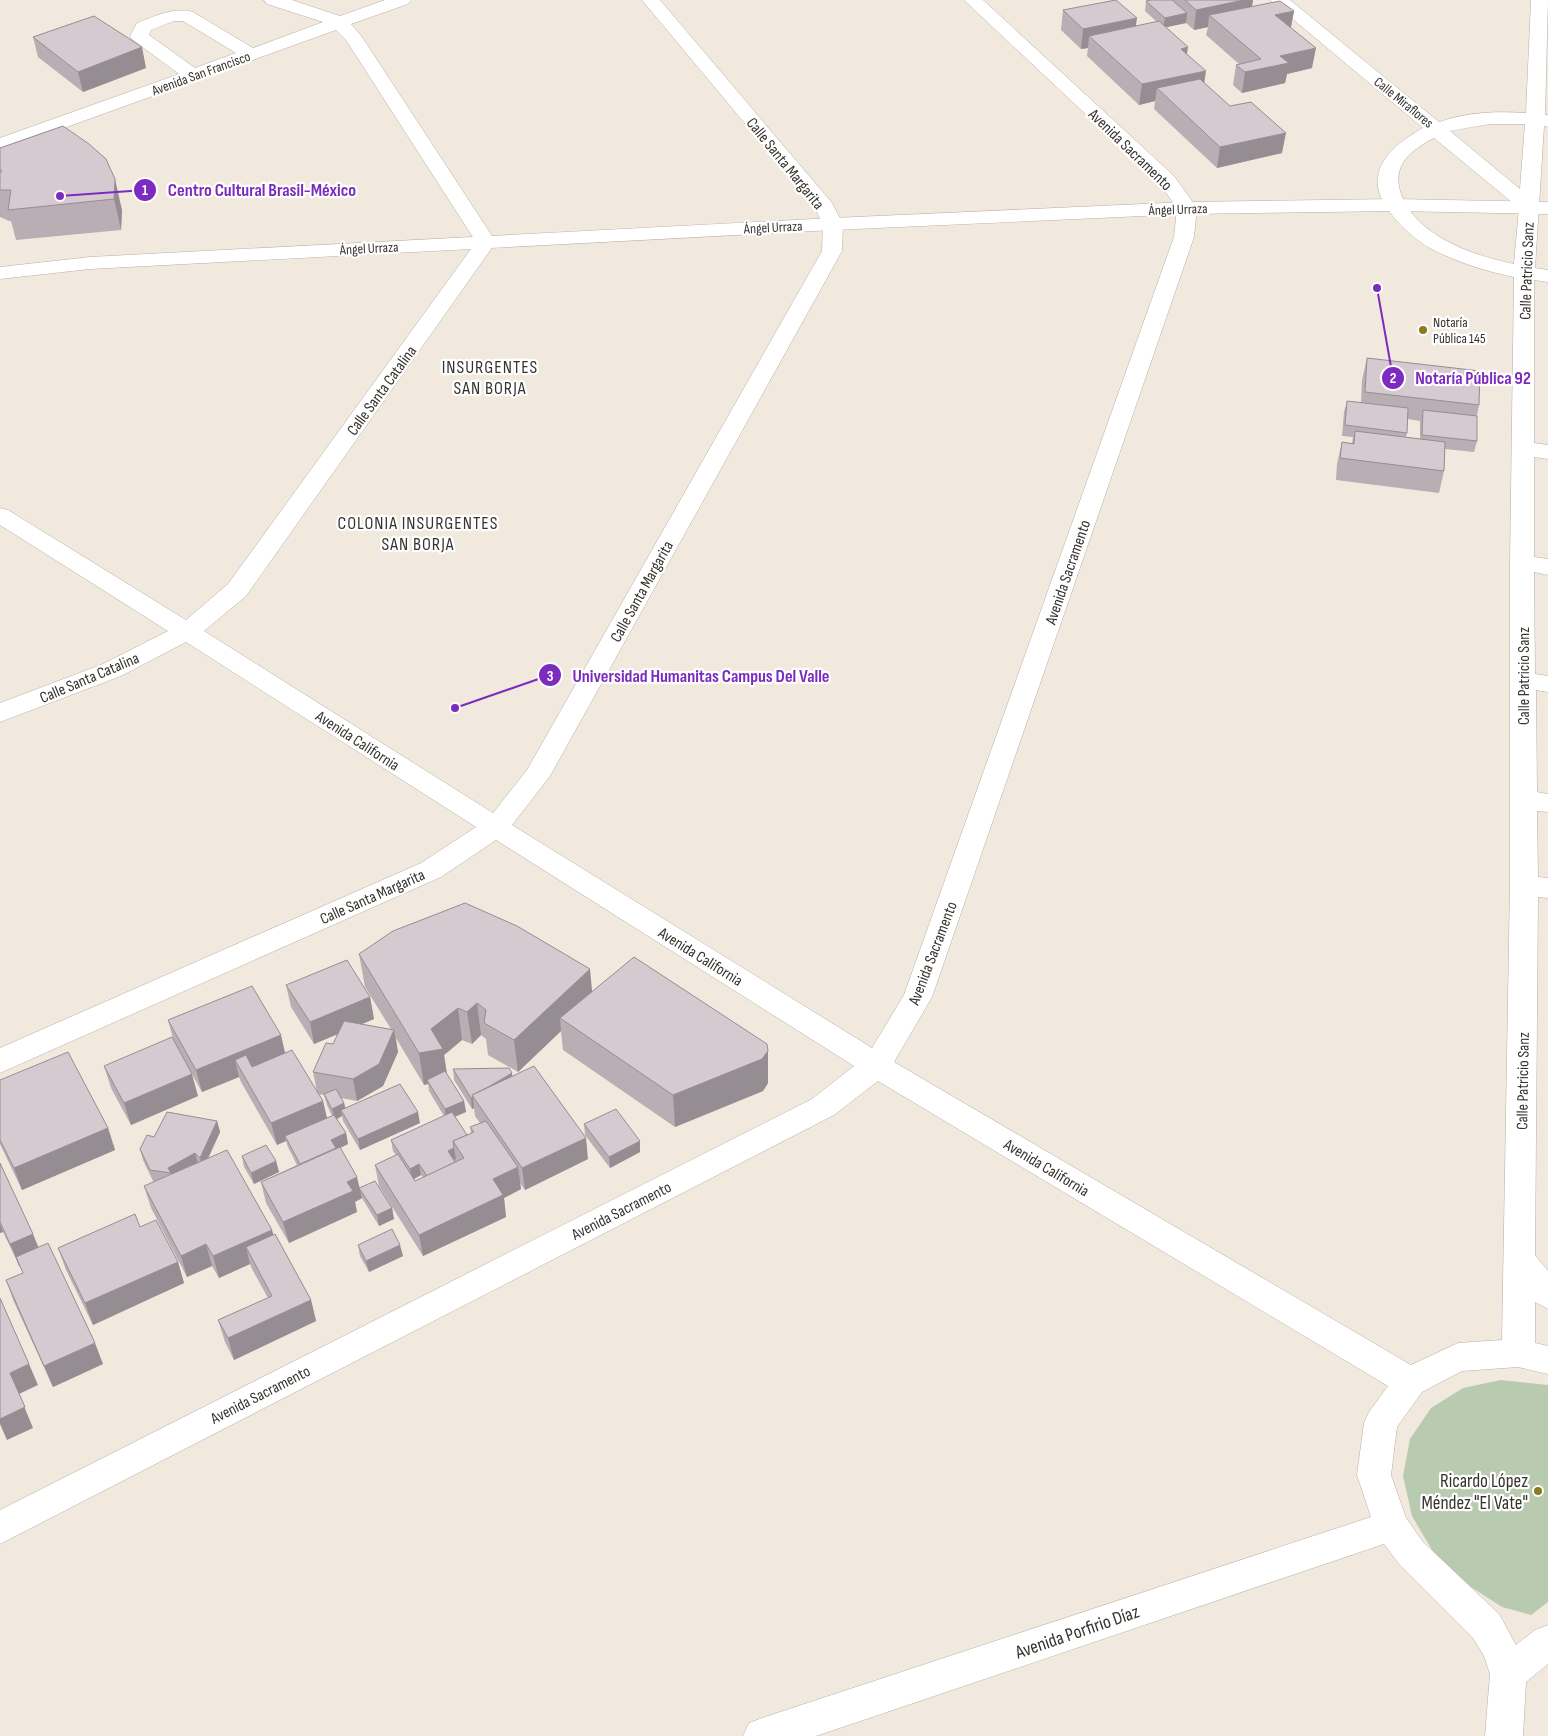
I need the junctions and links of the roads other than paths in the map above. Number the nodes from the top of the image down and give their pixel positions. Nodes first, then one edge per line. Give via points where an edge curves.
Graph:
1 (273, 0) edge
2 (402, 0) edge
3 (651, 0) edge
4 (973, 0) edge
5 (1279, 0) edge
6 (1540, 0) edge
7 (340, 23) junction
8 (252, 55) junction
9 (194, 76) junction
10 (1542, 120) edge
11 (1437, 129) junction
12 (0, 146) edge
13 (1395, 205) junction
14 (1538, 207) edge
15 (1187, 208) junction
16 (833, 224) junction
17 (486, 242) junction
18 (0, 273) edge
19 (1536, 274) edge
20 (1523, 449) junction
21 (1548, 452) edge
22 (0, 515) edge
23 (1522, 563) junction
24 (1548, 567) edge
25 (188, 631) junction
26 (1523, 680) junction
27 (1548, 684) edge
28 (0, 713) edge
29 (1535, 801) edge
30 (494, 828) junction
31 (1536, 887) edge
32 (0, 1061) edge
33 (876, 1066) junction
34 (1520, 1259) junction
35 (1548, 1295) edge
36 (1533, 1356) edge
37 (1410, 1382) junction
38 (1391, 1526) junction
39 (0, 1528) edge
40 (1548, 1642) edge
41 (1508, 1674) junction
42 (762, 1736) edge
43 (1504, 1736) edge

1 - 7 street
2 - 7 street, Avenida San Francisco
3 - 16 street, Calle Santa Margarita via 822,203
4 - 15 street, Avenida Sacramento via 1167,180
5 - 11 street, Calle Miraflores
6 - 10 street, Calle Patricio Sanz
7 - 8 street, Avenida San Francisco
7 - 17 street via 353,37
8 - 9 street, Avenida San Francisco
8 - 9 street via 187,16 172,16 143,27 139,36
9 - 12 street, Avenida San Francisco
10 - 11 street via 1500,118 1466,121
10 - 14 street, Calle Patricio Sanz
11 - 13 street via 1410,143 1393,161 1387,182
11 - 14 street, Calle Miraflores
13 - 14 street, Ángel Urraza
13 - 15 street, Ángel Urraza
13 - 19 street via 1414,227 1443,246 1481,262
14 - 19 street, Calle Patricio Sanz
15 - 16 street, Ángel Urraza
15 - 33 street, Avenida Sacramento via 1184,237 918,997
16 - 17 street, Ángel Urraza
16 - 30 street, Calle Santa Margarita via 832,250 808,294 537,776
17 - 18 street, Ángel Urraza via 90,263
17 - 25 street, Calle Santa Catalina via 237,590
19 - 20 street, Calle Patricio Sanz
20 - 21 street
20 - 23 street, Calle Patricio Sanz
22 - 25 street, Avenida California
23 - 24 street
23 - 26 street, Calle Patricio Sanz
25 - 28 street, Calle Santa Catalina via 112,670
25 - 30 street, Avenida California
26 - 27 street
26 - 29 street, Calle Patricio Sanz
29 - 31 street, Calle Patricio Sanz
30 - 32 street, Calle Santa Margarita via 430,870
30 - 33 street, Avenida California
31 - 34 street, Calle Patricio Sanz
33 - 37 street, Avenida California
33 - 39 street, Avenida Sacramento via 823,1106
34 - 35 street
34 - 36 street, Calle Patricio Sanz
36 - 37 street via 1458,1357
37 - 38 street via 1381,1423 1374,1475
38 - 41 street via 1411,1553 1486,1626 1500,1649
38 - 42 street, Avenida Porfirio Díaz
40 - 41 street
41 - 43 street

